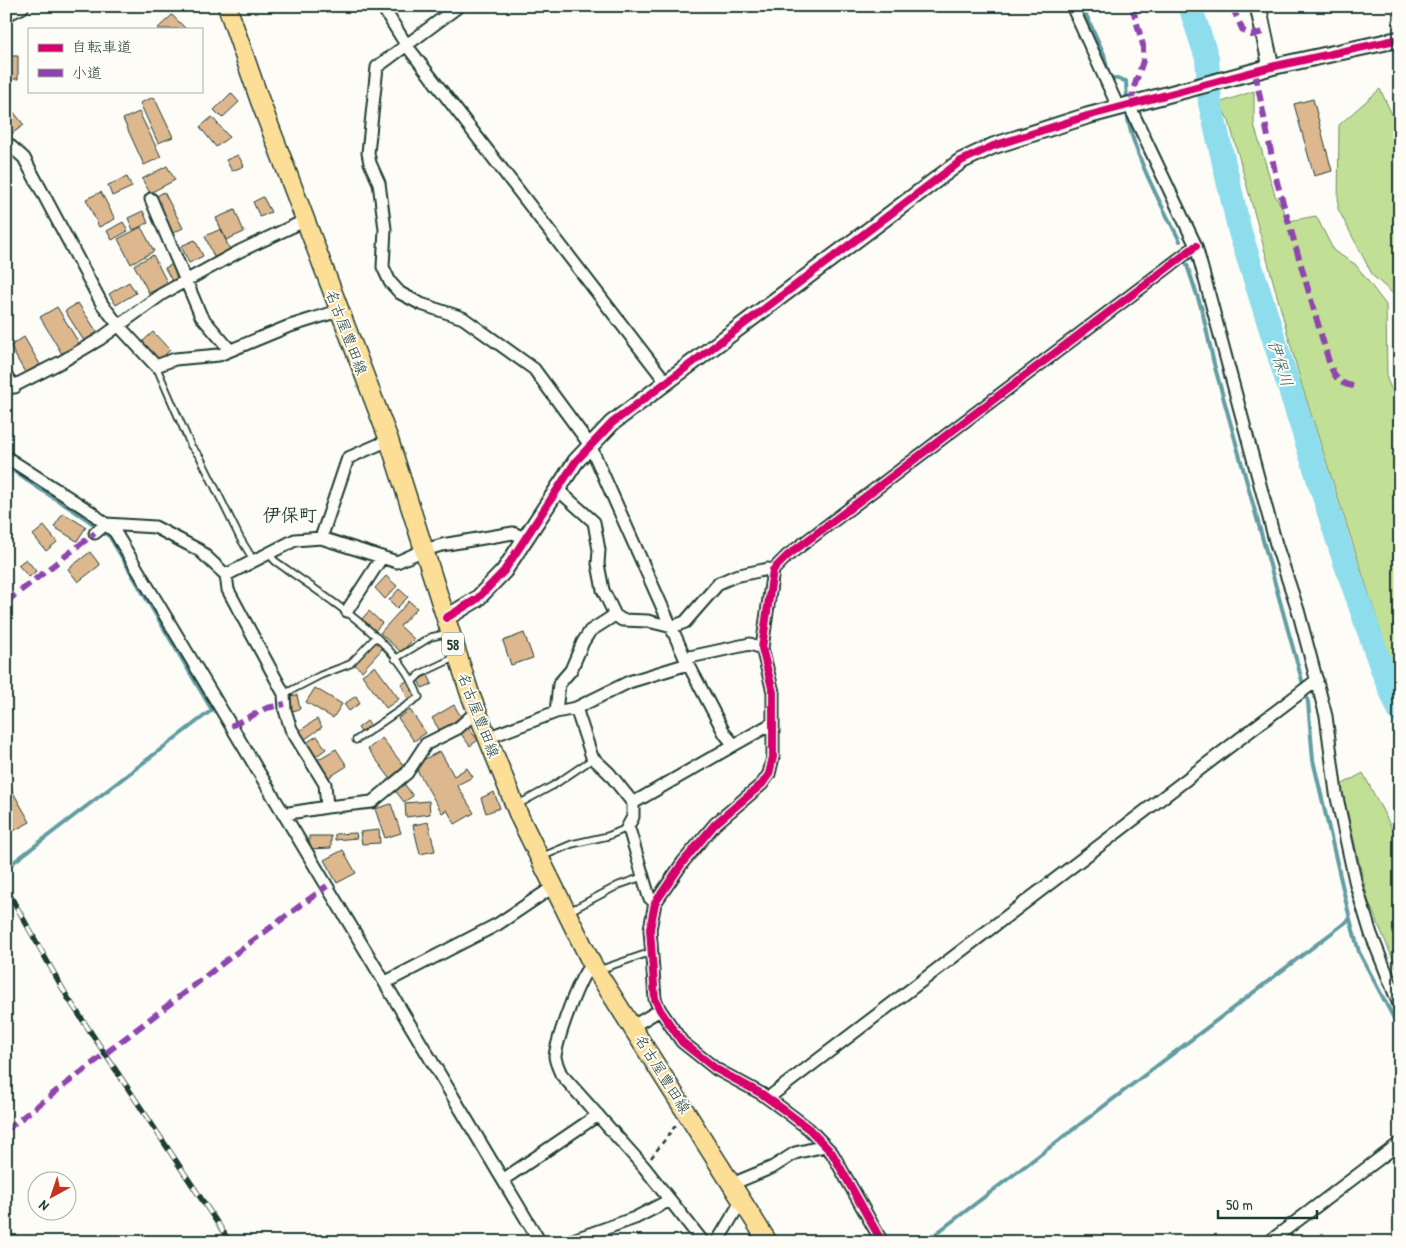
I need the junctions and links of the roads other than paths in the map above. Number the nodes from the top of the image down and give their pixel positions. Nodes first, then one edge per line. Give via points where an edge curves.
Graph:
1 (21, 6) edge
2 (226, 6) edge
3 (382, 6) edge
4 (459, 6) edge
5 (1072, 6) edge
6 (1258, 6) edge
7 (6, 13) edge
8 (1400, 38) edge
9 (407, 46) junction
10 (1271, 67) junction
11 (1130, 106) junction
12 (6, 142) edge
13 (151, 200) dead end
14 (304, 221) junction
15 (1196, 246) junction
16 (188, 280) junction
17 (338, 311) junction
18 (119, 326) junction
19 (230, 350) junction
20 (156, 366) junction
21 (6, 376) edge
22 (666, 382) junction
23 (10, 388) edge
24 (389, 440) junction
25 (590, 444) junction
26 (6, 457) edge
27 (557, 489) junction
28 (101, 528) junction
29 (321, 538) junction
30 (525, 538) junction
31 (424, 550) junction
32 (269, 554) junction
33 (382, 558) junction
34 (254, 562) junction
35 (773, 570) junction
36 (226, 575) junction
37 (347, 611) junction
38 (615, 615) junction
39 (448, 626) junction
40 (672, 627) junction
41 (375, 638) junction
42 (762, 648) junction
43 (457, 656) junction
44 (395, 659) junction
45 (687, 661) junction
46 (413, 681) junction
47 (1315, 682) junction
48 (284, 694) junction
49 (576, 708) junction
50 (477, 711) junction
51 (556, 712) junction
52 (773, 723) junction
53 (487, 738) junction
54 (356, 740) dead end
55 (734, 744) junction
56 (594, 758) junction
57 (633, 802) junction
58 (515, 805) junction
59 (326, 807) junction
60 (283, 814) junction
61 (627, 828) junction
62 (539, 858) junction
63 (642, 877) junction
64 (553, 887) junction
65 (655, 903) junction
66 (566, 913) junction
67 (652, 951) junction
68 (595, 968) junction
69 (386, 982) junction
70 (1400, 1007) edge
71 (660, 1010) junction
72 (634, 1026) junction
73 (768, 1098) junction
74 (598, 1115) junction
75 (1400, 1142) edge
76 (825, 1146) junction
77 (504, 1179) junction
78 (732, 1184) junction
79 (670, 1200) junction
80 (742, 1200) junction
81 (540, 1242) edge
82 (567, 1242) edge
83 (703, 1242) edge
84 (717, 1242) edge
85 (768, 1242) edge
86 (882, 1242) edge
87 (1269, 1242) edge

1 - 7 street
2 - 14 main road, 名古屋豊田線 / 58
3 - 9 street
4 - 9 street
5 - 11 street
6 - 10 street
8 - 10 street
9 - 22 street
9 - 25 street via 377,67 369,127 368,153 380,183 385,229 383,267 400,293 463,318 534,369
10 - 11 street
11 - 15 street
11 - 22 street via 1025,134 961,161
12 - 18 street via 24,158 102,304
13 - 16 street
14 - 16 street
14 - 17 main road, 名古屋豊田線 / 58
15 - 35 street via 787,556
15 - 47 street via 1276,544 1298,610
16 - 18 street via 162,294
16 - 19 street via 201,316
17 - 19 street via 287,326
17 - 24 main road, 名古屋豊田線 / 58
18 - 20 street
18 - 23 street via 61,362
19 - 20 street via 219,355 175,358
20 - 34 lane via 191,446 200,457
21 - 23 street
22 - 25 street
24 - 29 street via 348,458
24 - 31 main road, 名古屋豊田線 / 58
25 - 27 street
25 - 40 street
26 - 28 street via 91,512
27 - 30 street
27 - 38 street via 594,522 603,590
28 - 36 street via 155,527 199,550
28 - 60 street via 115,532
29 - 32 street via 295,540
29 - 33 street
30 - 31 street via 513,533
30 - 39 street via 489,588
31 - 33 street via 397,562
31 - 39 main road, 名古屋豊田線 / 58
32 - 34 street
32 - 37 lane
33 - 37 street
34 - 36 street
35 - 40 street via 736,576 719,583 685,622
35 - 42 street
36 - 48 street via 228,590 260,644
37 - 41 lane
38 - 40 street via 622,620 648,621
38 - 51 street via 590,631 583,642 570,670 558,684
39 - 43 main road, 名古屋豊田線 / 58
39 - 44 lane
40 - 45 street
41 - 44 lane
41 - 48 lane via 350,664
42 - 45 street via 750,644
42 - 52 street via 773,692
43 - 46 lane via 420,674
43 - 50 main road, 名古屋豊田線 / 58
44 - 46 lane
45 - 49 street via 628,682
45 - 55 street
46 - 54 lane via 419,697
47 - 70 street via 1326,716 1345,840 1371,934
47 - 73 street
48 - 59 street via 291,729 325,784
49 - 51 street
49 - 56 street
50 - 53 main road, 名古屋豊田線 / 58
50 - 59 street via 458,728 426,744 407,773 372,802
51 - 53 street
52 - 55 street
52 - 65 street via 773,757 769,774 715,824
53 - 58 main road, 名古屋豊田線 / 58
55 - 57 street
56 - 57 street
56 - 58 lane via 554,785
57 - 61 street via 633,817
58 - 62 main road, 名古屋豊田線 / 58
59 - 60 street
60 - 69 street
61 - 62 lane via 572,844
61 - 63 street
62 - 64 main road, 名古屋豊田線 / 58
63 - 65 street
63 - 66 lane
64 - 66 main road, 名古屋豊田線 / 58
64 - 69 street via 498,924
65 - 67 street via 650,929
66 - 68 main road, 名古屋豊田線 / 58
67 - 68 lane
67 - 71 street via 655,999
68 - 72 main road, 名古屋豊田線 / 58
68 - 74 street via 586,969 555,1057 561,1074
69 - 77 street
71 - 72 street
71 - 73 street via 682,1042 716,1069
72 - 78 main road, 名古屋豊田線 / 58
73 - 76 street via 809,1129
74 - 77 street
74 - 79 street
75 - 87 street
76 - 78 street via 795,1153 773,1167
76 - 86 street
77 - 81 street
78 - 80 main road, 名古屋豊田線 / 58
79 - 82 street via 635,1218
79 - 83 street
80 - 84 street
80 - 85 main road, 名古屋豊田線 / 58

